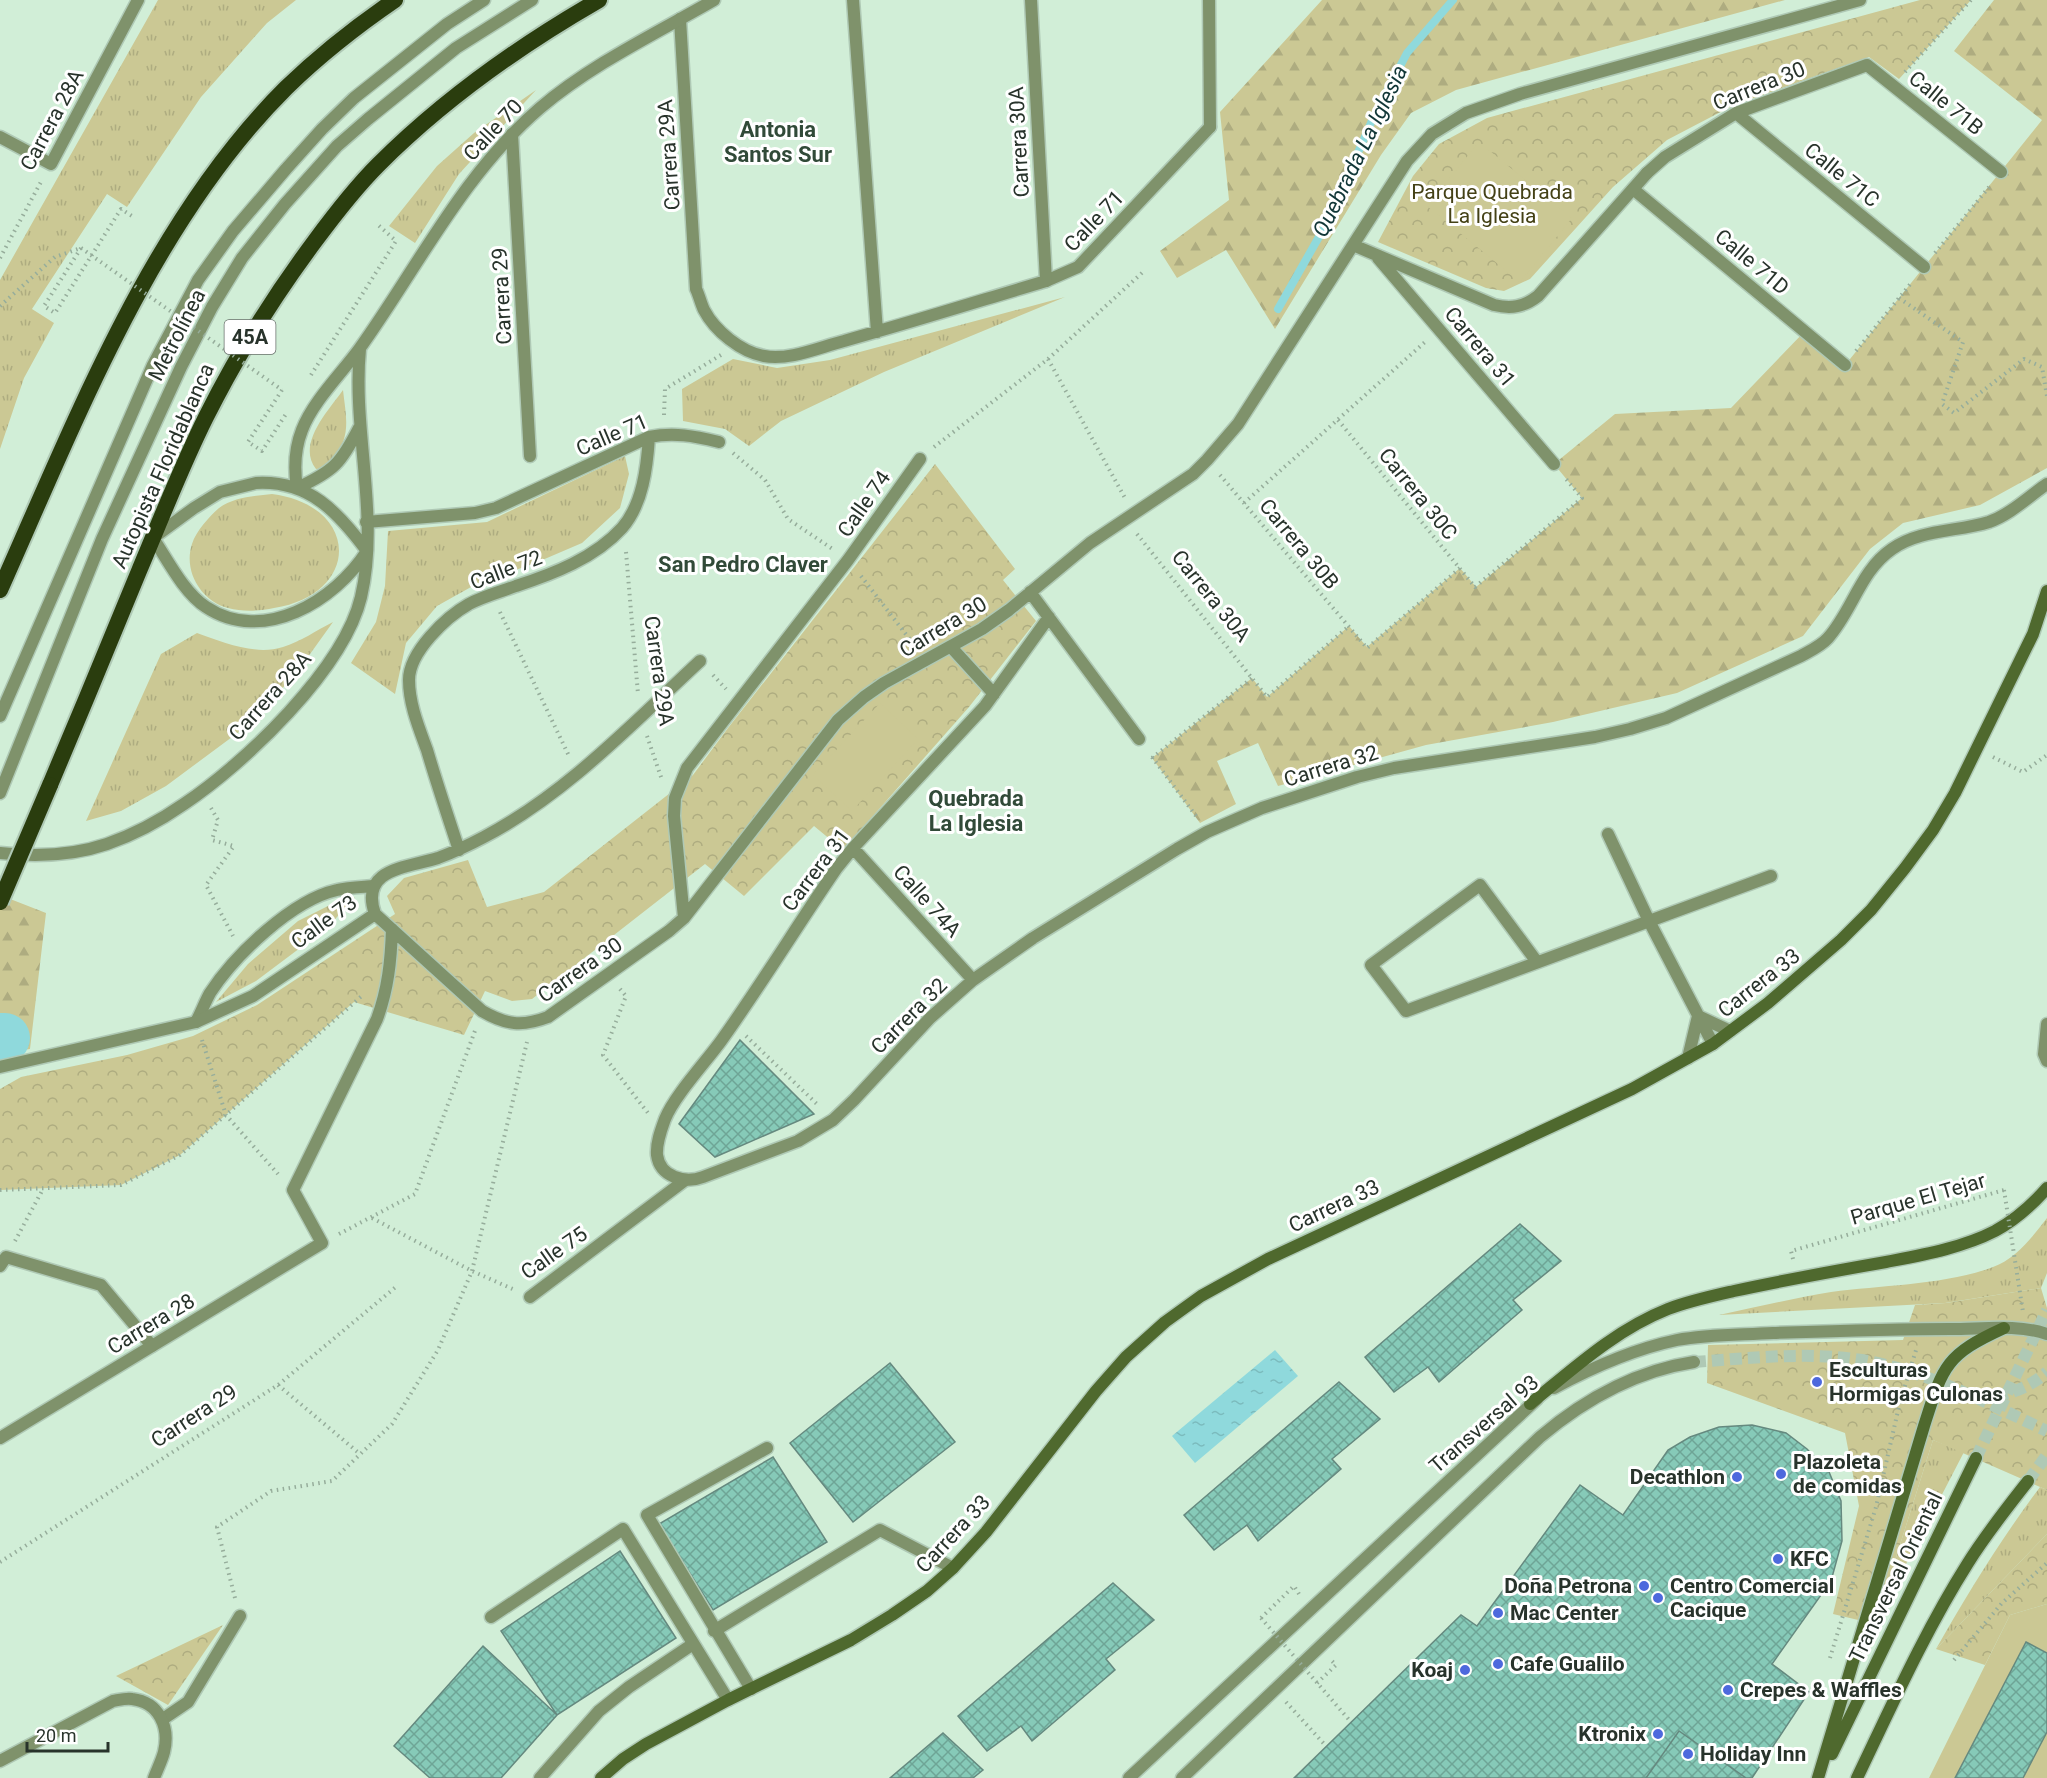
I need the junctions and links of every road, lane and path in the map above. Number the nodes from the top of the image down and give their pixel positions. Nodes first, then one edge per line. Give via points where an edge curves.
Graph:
1 (138, 0) edge
2 (396, 0) edge
3 (484, 0) edge
4 (532, 0) edge
5 (599, 0) edge
6 (714, 0) edge
7 (853, 0) edge
8 (1031, 0) edge
9 (1209, 0) edge
10 (1860, 0) edge
11 (1971, 0) edge
12 (680, 19) junction
13 (1867, 65) joint
14 (1892, 86) junction
15 (1736, 113) junction
16 (512, 134) junction
17 (0, 137) edge
18 (51, 164) junction
19 (2001, 172) dead end
20 (1633, 189) junction
21 (132, 216) dead end
22 (377, 224) dead end
23 (1353, 245) junction
24 (81, 248) junction
25 (1376, 255) junction
26 (0, 258) edge
27 (1924, 267) dead end
28 (1144, 271) dead end
29 (1046, 281) junction
30 (696, 288) joint
31 (1899, 298) dead end
32 (0, 306) edge
33 (1439, 330) junction
34 (877, 332) junction
35 (736, 345) junction
36 (360, 347) junction
37 (1048, 359) junction
38 (1845, 365) dead end
39 (307, 381) dead end
40 (2047, 396) edge
41 (287, 411) dead end
42 (1338, 420) junction
43 (359, 428) junction
44 (664, 434) junction
45 (649, 437) junction
46 (719, 442) joint
47 (530, 456) dead end
48 (920, 459) joint
49 (1208, 460) junction
50 (1554, 464) joint
51 (2047, 484) edge
52 (297, 488) junction
53 (1244, 503) junction
54 (1130, 517) junction
55 (366, 522) junction
56 (623, 527) junction
57 (153, 538) junction
58 (367, 551) junction
59 (16, 555) junction
60 (849, 560) junction
61 (1460, 568) junction
62 (0, 573) edge
63 (0, 590) edge
64 (2047, 591) edge
65 (1030, 592) junction
66 (492, 595) junction
67 (1049, 617) junction
68 (2047, 619) edge
69 (1349, 626) junction
70 (2033, 634) junction
71 (951, 646) junction
72 (700, 661) joint
73 (926, 661) junction
74 (1252, 678) junction
75 (994, 694) junction
76 (739, 702) junction
77 (1, 715) edge
78 (640, 716) junction
79 (1139, 739) joint
80 (1977, 750) junction
81 (2047, 755) edge
82 (1152, 758) junction
83 (577, 773) junction
84 (201, 792) junction
85 (0, 793) edge
86 (674, 816) junction
87 (1207, 832) junction
88 (1608, 834) dead end
89 (853, 848) junction
90 (459, 850) junction
91 (0, 853) edge
92 (1771, 876) dead end
93 (374, 886) junction
94 (0, 902) edge
95 (375, 914) junction
96 (684, 918) junction
97 (1649, 921) junction
98 (392, 929) junction
99 (242, 953) junction
100 (1537, 962) junction
101 (390, 971) junction
102 (608, 975) junction
103 (973, 980) junction
104 (482, 1011) junction
105 (1698, 1016) junction
106 (196, 1022) junction
107 (532, 1023) junction
108 (733, 1023) junction
109 (2047, 1024) edge
110 (1730, 1031) junction
111 (1713, 1044) junction
112 (1688, 1058) junction
113 (2047, 1061) edge
114 (0, 1067) edge
115 (226, 1114) junction
116 (833, 1119) junction
117 (661, 1131) junction
118 (684, 1180) junction
119 (2047, 1188) edge
120 (43, 1189) junction
121 (0, 1190) edge
122 (293, 1191) junction
123 (371, 1218) junction
124 (322, 1243) junction
125 (1791, 1251) dead end
126 (3, 1262) edge
127 (472, 1271) junction
128 (398, 1286) dead end
129 (530, 1297) joint
130 (2024, 1312) dead end
131 (2004, 1328) junction
132 (2047, 1334) edge
133 (1919, 1342) dead end
134 (152, 1346) junction
135 (1694, 1362) tunnel mouth
136 (278, 1385) junction
137 (1530, 1404) junction
138 (0, 1438) edge
139 (767, 1448) dead end
140 (360, 1455) junction
141 (1976, 1458) tunnel mouth
142 (2028, 1482) tunnel mouth
143 (0, 1562) edge
144 (2047, 1563) edge
145 (952, 1568) junction
146 (1293, 1599) dead end
147 (240, 1616) joint
148 (491, 1617) dead end
149 (714, 1630) junction
150 (693, 1644) junction
151 (1830, 1658) dead end
152 (1954, 1660) dead end
153 (1314, 1671) dead end
154 (1306, 1678) dead end
155 (751, 1689) junction
156 (728, 1700) junction
157 (1283, 1700) dead end
158 (163, 1719) junction
159 (1351, 1722) dead end
160 (1326, 1746) dead end
161 (0, 1761) edge
162 (154, 1778) edge
163 (540, 1778) edge
164 (602, 1778) edge
165 (1129, 1778) edge
166 (1182, 1778) edge
167 (1819, 1778) edge
168 (1857, 1778) edge

1 - 18 street, Carrera 28A
2 - 59 highway via 286,88 206,183 113,342
3 - 77 street, Metrolínea via 447,24 346,106 233,231 198,280 153,365
4 - 85 street, Metrolínea via 456,48 368,119 285,204 242,258 182,367 102,539
5 - 57 highway, Autopista Floridablanca / 45A via 461,91 376,166 341,206 268,308 231,370 205,418
6 - 12 street, Calle 70
7 - 34 street
8 - 29 street, Carrera 30A
9 - 29 street, Calle 71 via 1210,127 1078,267
10 - 23 street, Carrera 30 via 1520,94 1466,113 1432,134 1407,161
11 - 14 path
12 - 16 street, Calle 70 via 583,76
12 - 30 street, Carrera 29A
13 - 14 street, Calle 71B
13 - 15 street, Carrera 30
14 - 19 street, Calle 71B
15 - 20 street, Carrera 30 via 1665,157
15 - 27 street, Calle 71C
16 - 36 street, Calle 70 via 465,191
16 - 47 street, Carrera 29
17 - 18 street
18 - 26 path, Carrera 28A
20 - 25 street, Carrera 30 via 1538,296 1516,307 1494,305
20 - 38 street, Calle 71D
21 - 24 path via 121,209 55,313 44,306
22 - 39 path via 396,241
23 - 25 street, Carrera 30
23 - 49 street, Carrera 30 via 1238,424
24 - 32 path via 55,257
24 - 41 path, bridge via 282,390 248,442 262,451
25 - 33 street, Carrera 31
28 - 37 path
29 - 34 street, Calle 71
30 - 35 street, Calle 71 via 704,310
31 - 40 path via 1963,342 1942,404 1954,413 2024,359 2042,367
33 - 42 path
33 - 50 street, Carrera 31
34 - 35 street, Calle 71 via 775,357
35 - 44 path via 665,389
36 - 43 street
36 - 52 street, Calle 70 via 302,428
37 - 48 path
37 - 54 path, Carrera 30A
42 - 53 path
42 - 61 path, Carrera 30C
43 - 52 street via 335,467
43 - 55 street
44 - 45 street, Calle 71
44 - 46 street, Calle 71
45 - 55 street, Calle 71 via 496,508
45 - 56 street via 644,479
46 - 60 path via 765,480 788,519
48 - 60 street, Calle 74
49 - 53 path, Carrera 30B
49 - 54 street, Carrera 30
50 - 61 path, Carrera 30C via 1582,498 1475,587
51 - 87 street, Carrera 32 via 1989,522 1911,539 1893,548 1876,562 1820,645 1666,718 1595,737 1366,774 1262,808
52 - 57 street via 256,483 220,492
52 - 58 street via 321,501 340,518
53 - 69 path, Carrera 30B
54 - 65 street, Carrera 30 via 1090,543
54 - 74 path, Carrera 30A
55 - 58 street
56 - 66 street, Calle 72 via 575,563
56 - 78 path, Carrera 29A
57 - 58 street via 204,607 250,621 308,608 344,580
57 - 94 highway, Autopista Floridablanca / 45A, bridge
58 - 84 street, Carrera 28A via 360,599 336,651 278,722
59 - 62 highway
59 - 63 highway
60 - 73 path
60 - 76 street, Calle 74
61 - 69 path, Carrera 30B via 1367,648
64 - 70 main road, Carrera 33
65 - 67 street
65 - 71 street, Carrera 30 via 982,629
66 - 83 path
66 - 90 street, Calle 72 via 468,604 426,641 413,661 409,678 413,709
67 - 75 street, Carrera 31
67 - 79 street
68 - 70 main road, Carrera 33
69 - 74 path, Carrera 30A via 1267,697
70 - 80 main road, Carrera 33
71 - 73 street, Carrera 30
71 - 75 street
72 - 76 path
72 - 78 street, Calle 73
73 - 96 street, Carrera 30 via 884,683 838,720
74 - 82 path
75 - 89 street, Carrera 31
76 - 86 street, Calle 74 via 687,768 675,798
78 - 83 street, Calle 73
78 - 86 path, Carrera 29A
79 - 82 path
80 - 81 path via 2023,772
80 - 110 main road, Carrera 33 via 1933,830 1871,910 1804,973
82 - 87 path
83 - 90 street, Calle 73 via 530,809
84 - 91 street, Carrera 28A via 145,827 80,852 44,856
84 - 99 path via 218,820 212,840 234,846 206,885
86 - 96 street, Calle 74
87 - 103 street, Carrera 32 via 1033,938
88 - 97 street
89 - 103 street, Calle 74A
89 - 108 street, Carrera 31
90 - 93 street, Calle 73 via 398,868
92 - 97 street
93 - 95 street, Calle 73 via 371,903
93 - 99 street via 337,890 307,902
95 - 98 street
95 - 106 street, Calle 73 via 253,996
96 - 102 street, Carrera 30
97 - 100 street
97 - 105 street
98 - 101 street
98 - 104 street
99 - 106 street via 209,995
100 - 100 street via 1406,1011 1371,965 1480,885
101 - 115 path
101 - 122 street via 377,1019
102 - 107 street, Carrera 30 via 562,1009
102 - 117 path via 626,996 603,1055
103 - 116 street, Carrera 32 via 930,1018
104 - 107 street, Carrera 30 via 509,1023
104 - 123 path via 415,1194
105 - 110 street
105 - 111 street
105 - 112 street
106 - 114 street, Calle 73
106 - 115 path
107 - 127 path, Carrera 30
108 - 116 path
108 - 117 street, Carrera 31 via 675,1102
109 - 113 street
110 - 111 main road, Carrera 33
111 - 112 main road, Carrera 33
112 - 145 main road, Carrera 33 via 1632,1089 1268,1258 1201,1296 1165,1322 1095,1391 986,1532
115 - 120 path via 180,1155 121,1185
115 - 122 path
116 - 118 street, Carrera 32 via 798,1141 693,1181
117 - 118 street, Carrera 31 via 658,1157 672,1177
118 - 129 street, Calle 75
119 - 137 main road via 2016,1217 1971,1241 1925,1254 1756,1286 1667,1310 1603,1344
120 - 121 path
120 - 126 path
122 - 124 street
123 - 124 path
123 - 127 path, Calle 75
124 - 134 street, Carrera 28
125 - 130 path, Parque El Tejar, bridge via 2004,1190
126 - 134 street via 101,1285
127 - 129 path, Calle 75
127 - 140 path, Carrera 30 via 438,1350 392,1424
128 - 136 path, Carrera 29
131 - 132 street, Transversal 93
131 - 137 street, Transversal 93 via 1856,1329 1678,1340 1622,1356
131 - 167 main road via 1963,1349 1941,1376
133 - 151 path via 1900,1402 1876,1508
134 - 138 street, Carrera 28
135 - 166 street via 1660,1369 1614,1386 1584,1403 1540,1437
136 - 140 path
136 - 143 path, Carrera 29
137 - 165 street, Transversal 93
139 - 149 street via 647,1515
140 - 147 path, Carrera 30 via 332,1481 271,1491 217,1527
141 - 167 main road, Transversal Oriental
142 - 168 main road via 1990,1530 1946,1600
144 - 152 path via 2002,1603
145 - 149 street via 880,1530
145 - 155 main road, Carrera 33 via 927,1591 851,1640
146 - 159 path, bridge via 1300,1593 1294,1586 1261,1618
147 - 158 street via 188,1702
148 - 150 street via 623,1529
149 - 155 street
150 - 156 street
150 - 163 street via 599,1711
153 - 154 path
155 - 156 main road, Carrera 33
156 - 164 main road, Carrera 33 via 646,1744
157 - 160 path
158 - 161 street via 154,1708 133,1699 113,1701
158 - 162 street via 164,1752

